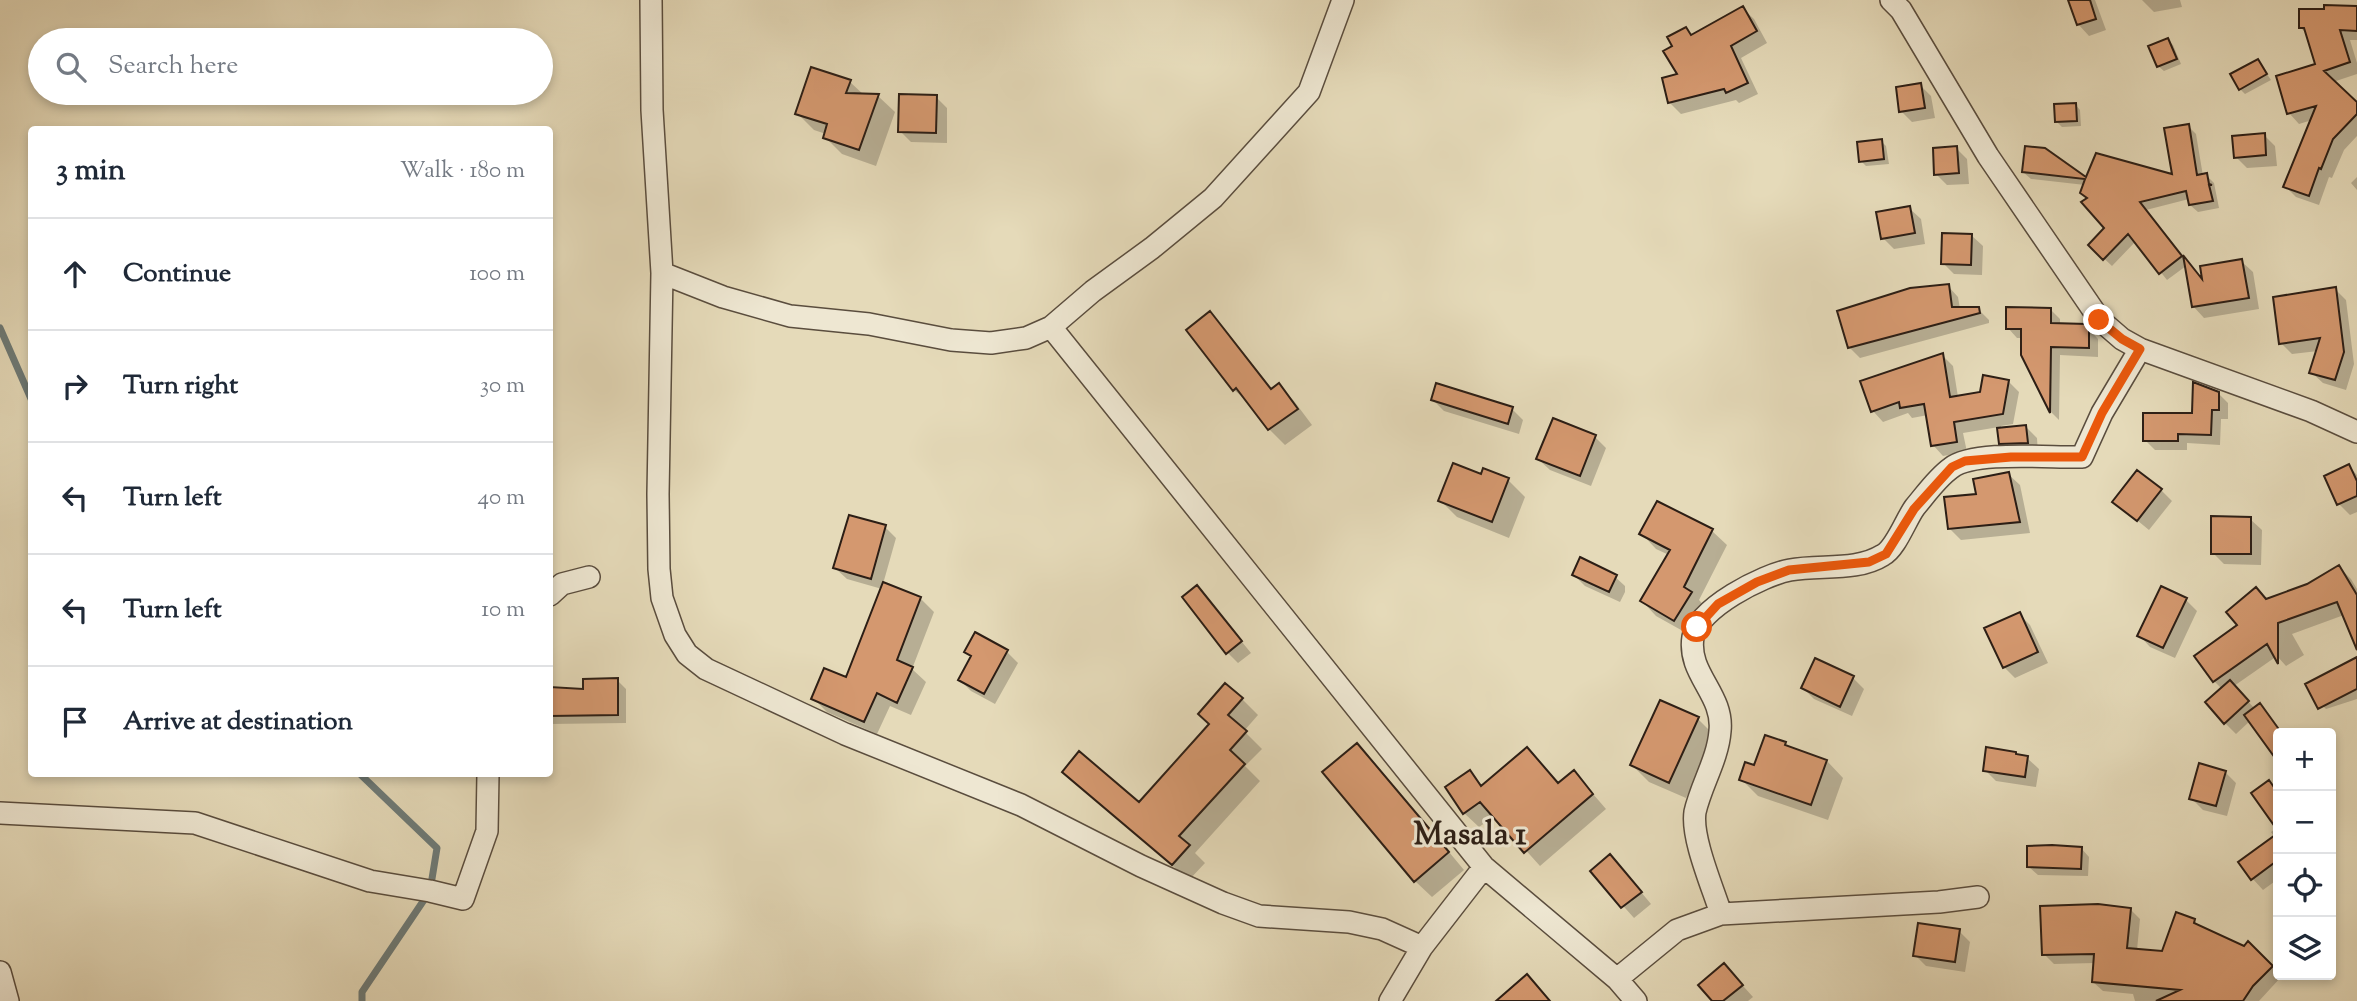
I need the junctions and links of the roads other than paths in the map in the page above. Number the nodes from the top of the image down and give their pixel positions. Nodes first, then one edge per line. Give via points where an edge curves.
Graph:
1 (651, 0) edge
2 (1343, 0) edge
3 (1891, 0) edge
4 (662, 273) junction
5 (1051, 327) junction
6 (2140, 349) junction
7 (2357, 432) edge
8 (589, 577) dead end
9 (553, 592) edge
10 (488, 777) edge
11 (0, 813) edge
12 (1484, 867) junction
13 (1978, 897) dead end
14 (1721, 914) junction
15 (1422, 947) junction
16 (0, 972) edge
17 (1617, 979) junction
18 (8, 1001) edge
19 (1390, 1001) edge
20 (1636, 1001) edge

1 - 4 street
2 - 5 street via 1309,92 1293,111 1213,198
3 - 6 street via 2083,298 2099,320
4 - 5 street via 723,298 790,316 869,324 951,340 991,343 1026,338
4 - 15 street via 659,569 662,598 687,654 706,669 833,729 1021,805 1223,904 1259,916 1382,929
5 - 12 street
6 - 7 street via 2312,411
6 - 14 street via 2082,457 1965,461 1952,467 1914,509 1886,554 1869,562 1789,570 1757,582 1718,604 1697,627 1693,661 1716,701 1720,731 1695,829
8 - 9 street via 562,584
10 - 11 street via 487,831 463,899 370,881 195,823
12 - 15 street
12 - 17 street
13 - 14 street
14 - 17 street via 1677,930
15 - 19 street
16 - 18 street
17 - 20 street

